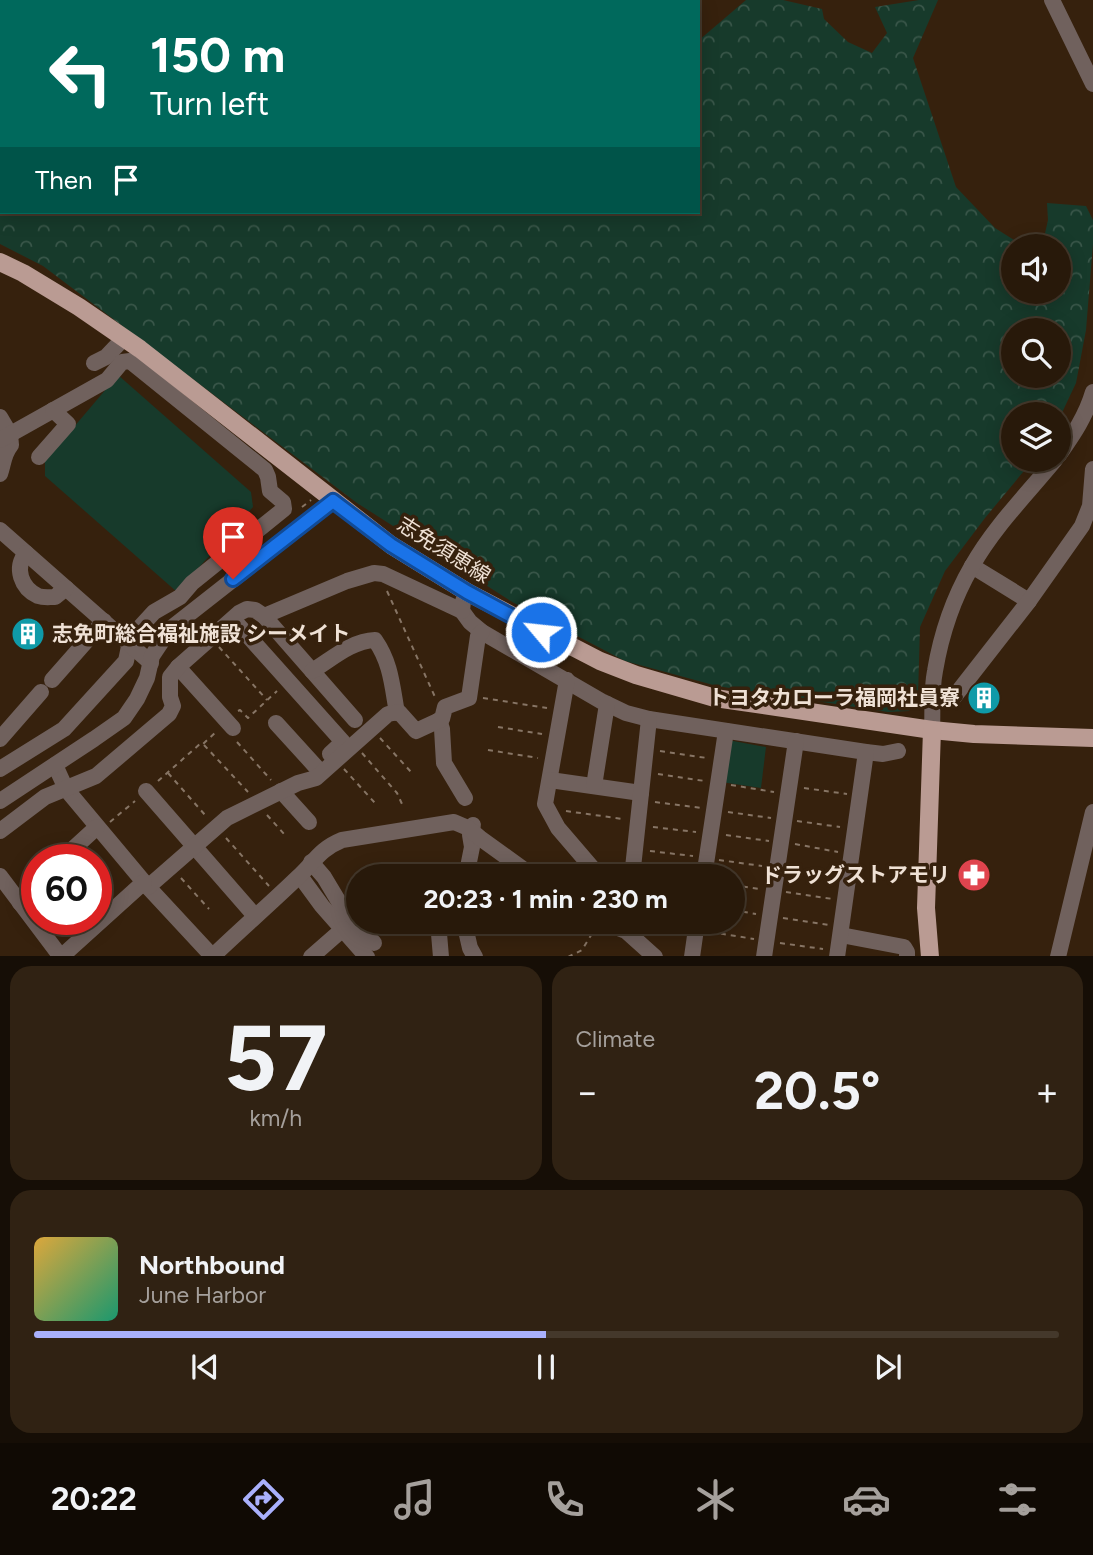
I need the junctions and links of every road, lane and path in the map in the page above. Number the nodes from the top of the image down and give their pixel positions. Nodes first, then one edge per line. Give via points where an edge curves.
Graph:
1 (1052, 0) edge
2 (1093, 85) edge
3 (0, 262) edge
4 (124, 338) junction
5 (94, 363) dead end
6 (1092, 401) edge
7 (53, 410) junction
8 (218, 410) junction
9 (0, 417) edge
10 (202, 427) dead end
11 (5, 437) edge
12 (1071, 438) edge
13 (39, 457) dead end
14 (1093, 469) edge
15 (1045, 472) edge
16 (0, 474) edge
17 (333, 501) junction
18 (1091, 506) edge
19 (0, 530) edge
20 (26, 553) junction
21 (972, 566) junction
22 (387, 576) junction
23 (66, 588) junction
24 (467, 592) junction
25 (1029, 601) junction
26 (462, 611) junction
27 (264, 616) junction
28 (233, 619) junction
29 (104, 621) junction
30 (482, 632) junction
31 (211, 638) junction
32 (130, 645) junction
33 (151, 663) junction
34 (178, 667) junction
35 (312, 671) junction
36 (567, 680) junction
37 (288, 681) junction
38 (470, 696) junction
39 (954, 697) dead end
40 (267, 700) junction
41 (607, 704) junction
42 (562, 710) junction
43 (397, 713) junction
44 (441, 717) junction
45 (649, 719) junction
46 (355, 720) dead end
47 (276, 723) dead end
48 (227, 725) junction
49 (498, 727) dead end
50 (372, 729) junction
51 (932, 730) junction
52 (726, 731) junction
53 (557, 737) junction
54 (1093, 738) edge
55 (0, 739) edge
56 (796, 741) junction
57 (203, 744) junction
58 (355, 744) junction
59 (646, 749) junction
60 (488, 750) dead end
61 (898, 751) dead end
62 (866, 752) junction
63 (337, 760) junction
64 (722, 760) junction
65 (553, 761) junction
66 (55, 765) junction
67 (0, 769) edge
68 (167, 772) junction
69 (643, 772) junction
70 (313, 773) junction
71 (412, 773) dead end
72 (550, 780) junction
73 (718, 783) junction
74 (594, 786) junction
75 (66, 789) junction
76 (788, 790) junction
77 (146, 791) junction
78 (281, 792) junction
79 (641, 796) junction
80 (860, 796) junction
81 (465, 798) dead end
82 (0, 801) edge
83 (375, 803) dead end
84 (256, 804) junction
85 (402, 804) dead end
86 (548, 809) junction
87 (714, 810) junction
88 (1093, 813) edge
89 (784, 820) junction
90 (309, 822) dead end
91 (638, 823) junction
92 (473, 825) junction
93 (216, 828) junction
94 (856, 828) junction
95 (99, 829) junction
96 (0, 831) edge
97 (710, 834) junction
98 (285, 835) dead end
99 (781, 842) junction
100 (80, 844) edge
101 (194, 846) junction
102 (635, 849) junction
103 (852, 854) junction
104 (707, 858) junction
105 (312, 862) junction
106 (468, 864) edge
107 (519, 864) edge
108 (589, 864) edge
109 (633, 864) edge
110 (706, 864) edge
111 (171, 867) junction
112 (777, 868) junction
113 (0, 876) edge
114 (300, 876) junction
115 (849, 877) junction
116 (146, 885) junction
117 (745, 887) edge
118 (112, 890) edge
119 (774, 891) junction
120 (278, 896) junction
121 (123, 901) junction
122 (845, 901) junction
123 (21, 904) edge
124 (209, 909) dead end
125 (745, 912) edge
126 (256, 916) junction
127 (770, 916) junction
128 (343, 929) junction
129 (439, 934) edge
130 (467, 934) edge
131 (593, 934) edge
132 (633, 934) edge
133 (695, 934) edge
134 (720, 934) edge
135 (45, 935) edge
136 (839, 942) edge
137 (765, 949) edge
138 (370, 950) edge
139 (220, 954) edge
140 (473, 954) edge
141 (60, 955) edge
142 (312, 956) edge
143 (441, 956) edge
144 (570, 956) edge
145 (654, 956) edge
146 (692, 956) edge
147 (906, 956) edge
148 (930, 956) edge
149 (1058, 956) edge

1 - 2 street
3 - 4 main road, 志免須恵線
4 - 5 street
4 - 8 main road, 志免須恵線
6 - 12 street
7 - 11 street
7 - 13 street via 68,424
7 - 32 street via 107,380 122,362 130,361 265,470 270,491 282,502 284,509 180,597 154,612 131,637
8 - 10 street
8 - 17 main road, 志免須恵線
9 - 11 street
11 - 16 street via 11,445
14 - 18 street
15 - 21 street
17 - 24 main road, 志免須恵線 via 391,545
17 - 33 street via 170,629
18 - 25 street
19 - 20 street
20 - 23 street
20 - 23 street via 20,568 27,587 41,598 55,597
21 - 25 street
21 - 51 street via 940,644
22 - 26 street
22 - 27 street via 374,573 347,581
22 - 44 path via 388,595
23 - 29 street
24 - 26 street
24 - 51 main road, 志免須恵線 via 636,675 715,698
25 - 39 street
26 - 30 street
27 - 28 street via 247,609
27 - 35 street
28 - 31 street
28 - 37 street
29 - 32 street
29 - 55 street
30 - 36 street
30 - 38 street
31 - 34 street
31 - 40 path
32 - 33 street
32 - 67 street via 126,661 64,729
33 - 66 street via 124,718
34 - 48 street
34 - 75 street via 170,677 173,706 169,714 96,776
35 - 43 street via 353,645 375,640 391,672
35 - 46 street
36 - 41 street
36 - 42 street
37 - 40 path
37 - 70 street via 343,742
38 - 42 path
38 - 44 street via 445,707
40 - 48 path via 248,718 240,710
41 - 45 street
41 - 74 street
42 - 53 street
43 - 44 street via 416,731
43 - 50 street via 388,714
44 - 81 street via 444,763
45 - 52 street
45 - 59 street
47 - 70 street
48 - 57 path
48 - 78 path
49 - 53 path
50 - 58 street
50 - 71 path
51 - 54 main road, 志免須恵線
51 - 148 main road via 926,908
52 - 56 street
52 - 64 street
53 - 65 street
56 - 62 street
56 - 76 street
57 - 68 path
57 - 84 path
58 - 63 street
58 - 85 path
59 - 64 path
59 - 69 street
60 - 65 path
61 - 62 street
62 - 80 street
63 - 70 street via 316,778
63 - 83 path
64 - 73 street
65 - 72 street
66 - 75 street
66 - 82 street
68 - 77 path
68 - 93 path
69 - 73 path
69 - 79 street
70 - 78 street
72 - 74 street
72 - 86 street
73 - 76 path
73 - 87 street
74 - 79 street
75 - 95 street
75 - 96 street via 45,797
76 - 80 path
76 - 89 street
77 - 95 path
77 - 101 street
78 - 84 street
78 - 90 street
79 - 87 path
79 - 91 street
80 - 94 street
84 - 93 street
84 - 98 path
86 - 91 path
86 - 108 street
87 - 89 path
87 - 97 street
88 - 149 street
89 - 94 path
89 - 99 street
91 - 97 path
91 - 102 street
92 - 105 street via 454,822 352,838 328,845
92 - 106 street
92 - 107 street
93 - 101 street
93 - 120 path
94 - 103 street
95 - 100 street
95 - 116 street
97 - 99 path
97 - 104 street
99 - 103 path
99 - 112 street
101 - 111 street
101 - 126 street
102 - 104 path
102 - 109 street
103 - 115 street
104 - 110 street
104 - 112 path
105 - 114 street
105 - 138 street
111 - 116 street
111 - 124 path
112 - 115 path
112 - 119 street
113 - 123 street
114 - 120 street
114 - 128 street
115 - 122 street
116 - 121 street
116 - 139 street
117 - 119 path
118 - 121 path
119 - 122 path
119 - 127 street
120 - 126 street
121 - 141 street
122 - 136 street
125 - 127 path
126 - 139 street
127 - 136 path
127 - 137 street
128 - 138 street
128 - 142 street
129 - 143 street
130 - 140 street
131 - 144 path via 582,950
132 - 145 street
133 - 146 street
134 - 137 path
135 - 141 street
136 - 137 path
136 - 147 street via 904,947

